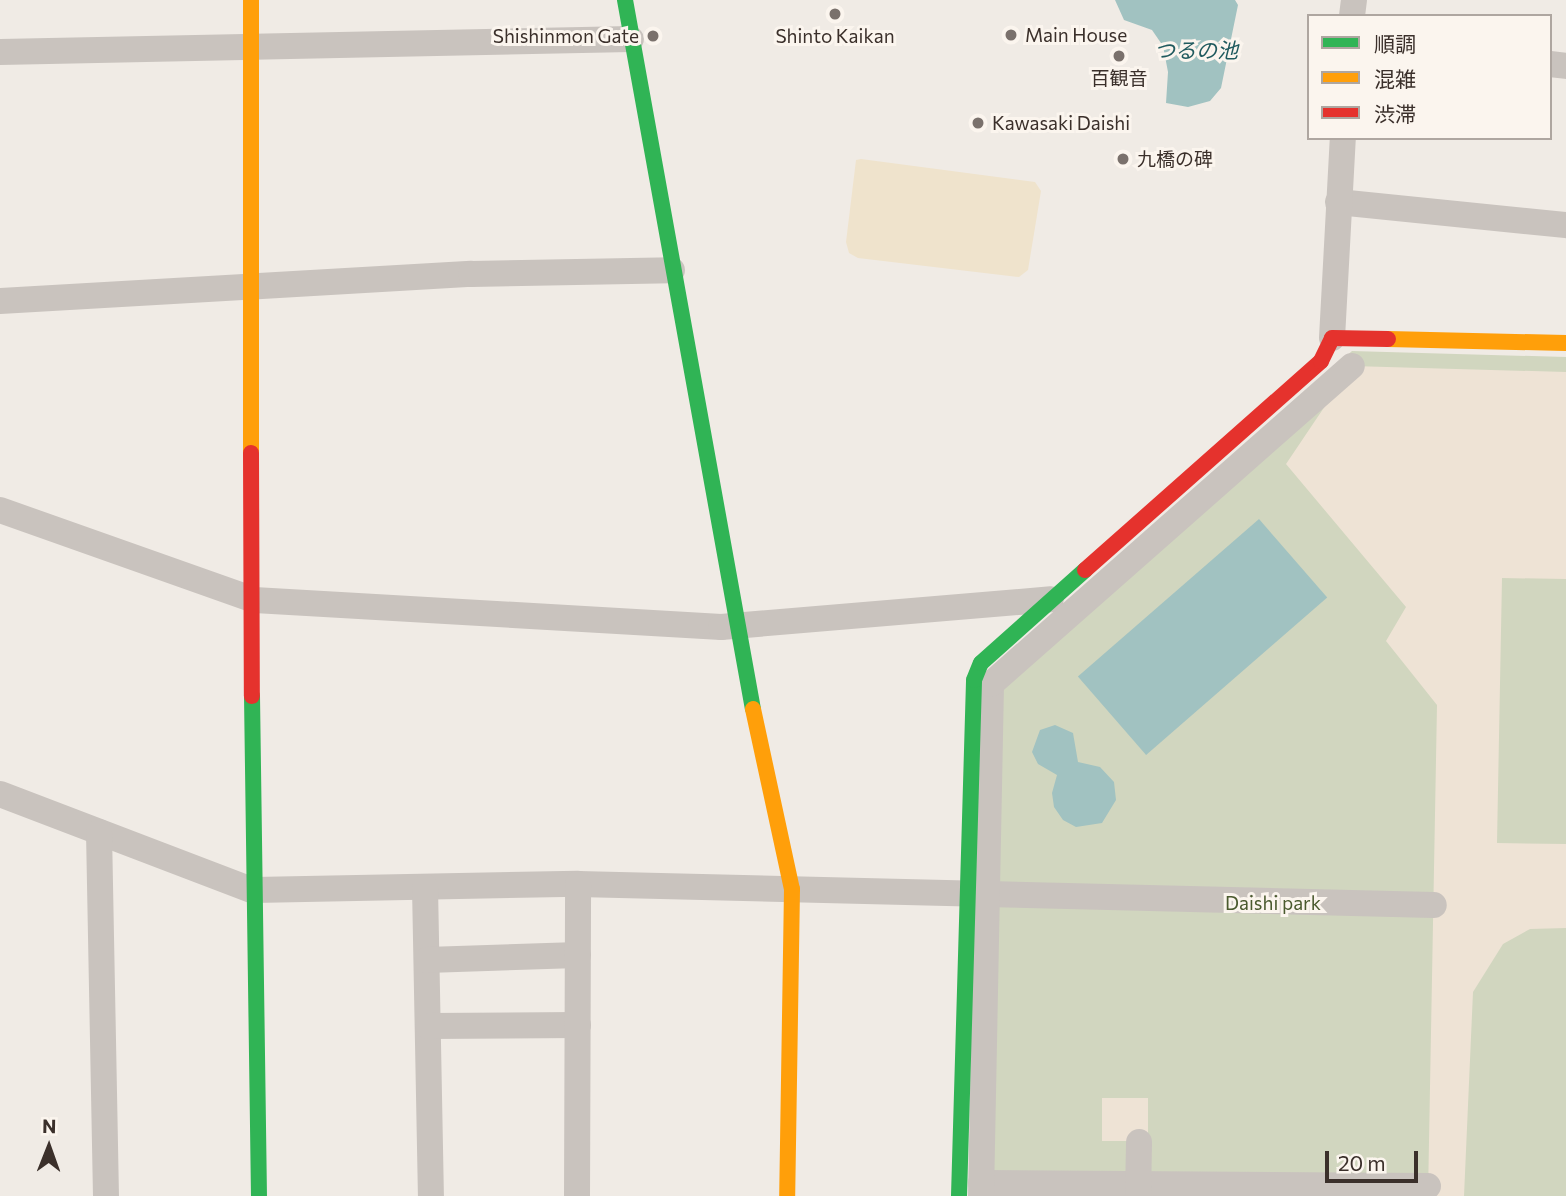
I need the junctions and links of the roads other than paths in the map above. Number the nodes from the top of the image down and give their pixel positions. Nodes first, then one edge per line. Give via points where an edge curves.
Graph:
1 (251, 0) edge
2 (625, 0) edge
3 (631, 39) junction
4 (250, 48) junction
5 (0, 52) edge
6 (1343, 140) edge
7 (1338, 202) junction
8 (1566, 225) edge
9 (672, 270) junction
10 (252, 286) junction
11 (0, 301) edge
12 (1332, 338) junction
13 (1566, 343) edge
14 (1352, 366) dead end
15 (0, 510) edge
16 (1051, 599) junction
17 (254, 600) junction
18 (735, 626) junction
19 (0, 794) edge
20 (99, 832) junction
21 (578, 884) junction
22 (425, 887) junction
23 (792, 889) junction
24 (252, 890) junction
25 (976, 891) junction
26 (1434, 905) dead end
27 (578, 956) junction
28 (427, 960) junction
29 (578, 1024) junction
30 (428, 1026) junction
31 (1139, 1142) dead end
32 (1428, 1186) dead end
33 (1138, 1190) edge
34 (1290, 1190) edge
35 (974, 1192) edge
36 (106, 1196) edge
37 (259, 1196) edge
38 (430, 1196) edge
39 (577, 1196) edge
40 (787, 1196) edge

1 - 4 street
2 - 3 street
3 - 4 street
3 - 9 street
4 - 5 street
4 - 10 street
6 - 7 street
7 - 8 street
7 - 12 street
9 - 10 street
9 - 18 street
10 - 11 street
10 - 17 street
12 - 13 street
12 - 16 street via 1321,361
14 - 25 street via 991,684
15 - 17 street
16 - 18 street
16 - 25 street via 981,663 974,680
17 - 18 street
17 - 24 street
18 - 23 street
19 - 20 street
20 - 24 street
20 - 36 street
21 - 22 street
21 - 23 street
21 - 27 street
22 - 24 street
22 - 28 street
23 - 25 street
23 - 40 street
24 - 37 street
25 - 26 street
25 - 35 street
27 - 28 street
27 - 29 street
28 - 30 street
29 - 30 street
29 - 39 street
30 - 38 street
31 - 33 street
32 - 34 street
33 - 34 street
33 - 35 street

